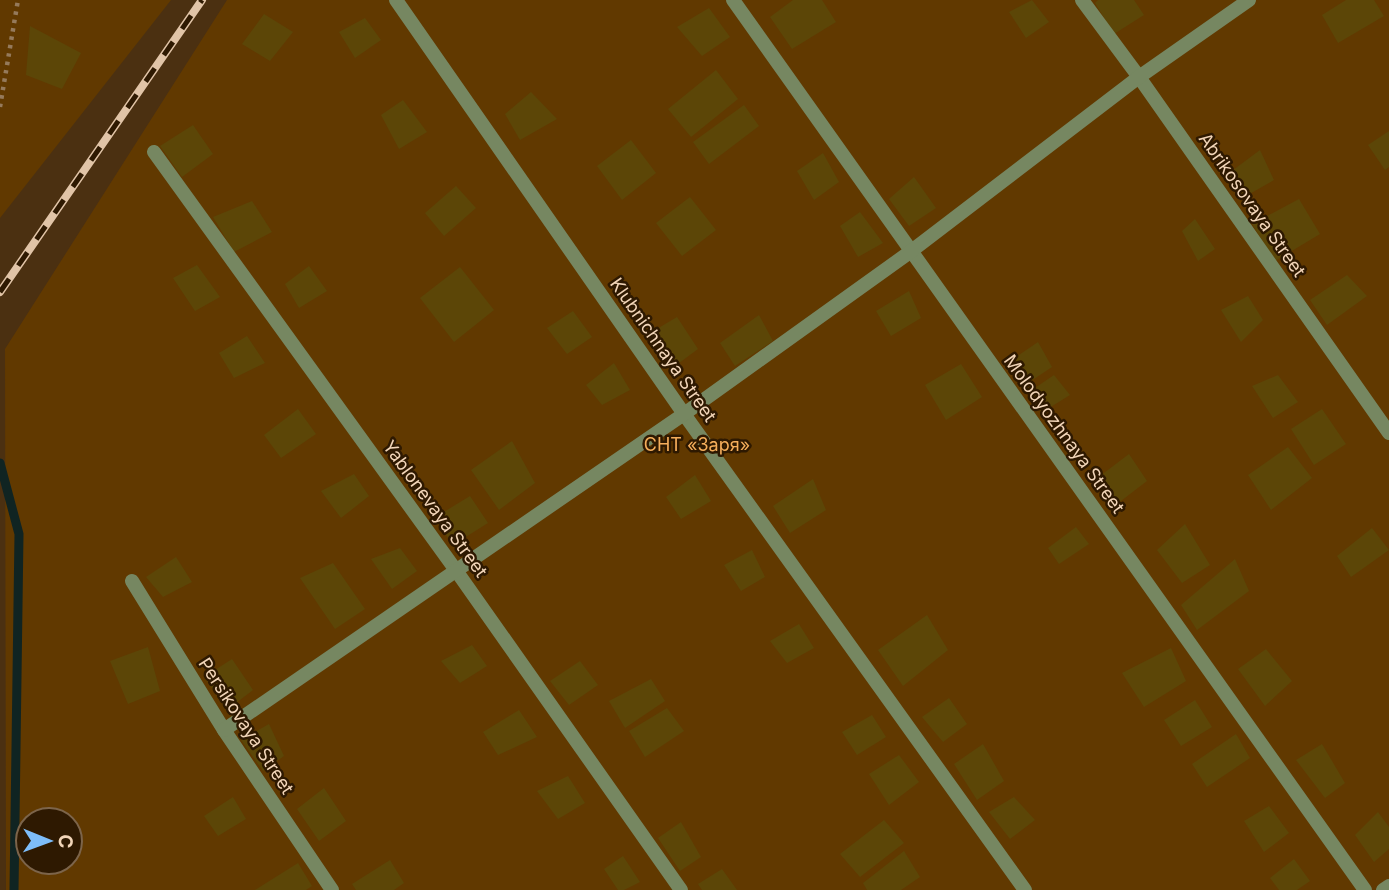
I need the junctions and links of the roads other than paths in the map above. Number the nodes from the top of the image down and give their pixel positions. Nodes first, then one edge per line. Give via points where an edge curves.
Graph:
1 (396, 0) edge
2 (733, 0) edge
3 (1082, 0) edge
4 (1249, 0) edge
5 (1139, 77) junction
6 (154, 152) dead end
7 (910, 252) junction
8 (684, 414) junction
9 (1389, 433) edge
10 (455, 569) junction
11 (132, 582) dead end
12 (224, 730) junction
13 (1389, 886) edge
14 (332, 890) edge
15 (681, 890) edge
16 (1025, 890) edge
17 (1365, 890) edge
18 (1384, 890) edge

1 - 8 street, Klubnichnaya Street
2 - 7 street, Molodyozhnaya Street
3 - 5 street, Abrikosovaya Street
4 - 5 street
5 - 7 street
5 - 9 street, Abrikosovaya Street
6 - 10 street, Yablonevaya Street
7 - 8 street
7 - 17 street, Molodyozhnaya Street
8 - 10 street
8 - 16 street, Klubnichnaya Street
10 - 12 street
10 - 15 street, Yablonevaya Street
11 - 12 street, Persikovaya Street
12 - 14 street, Persikovaya Street
13 - 18 street

